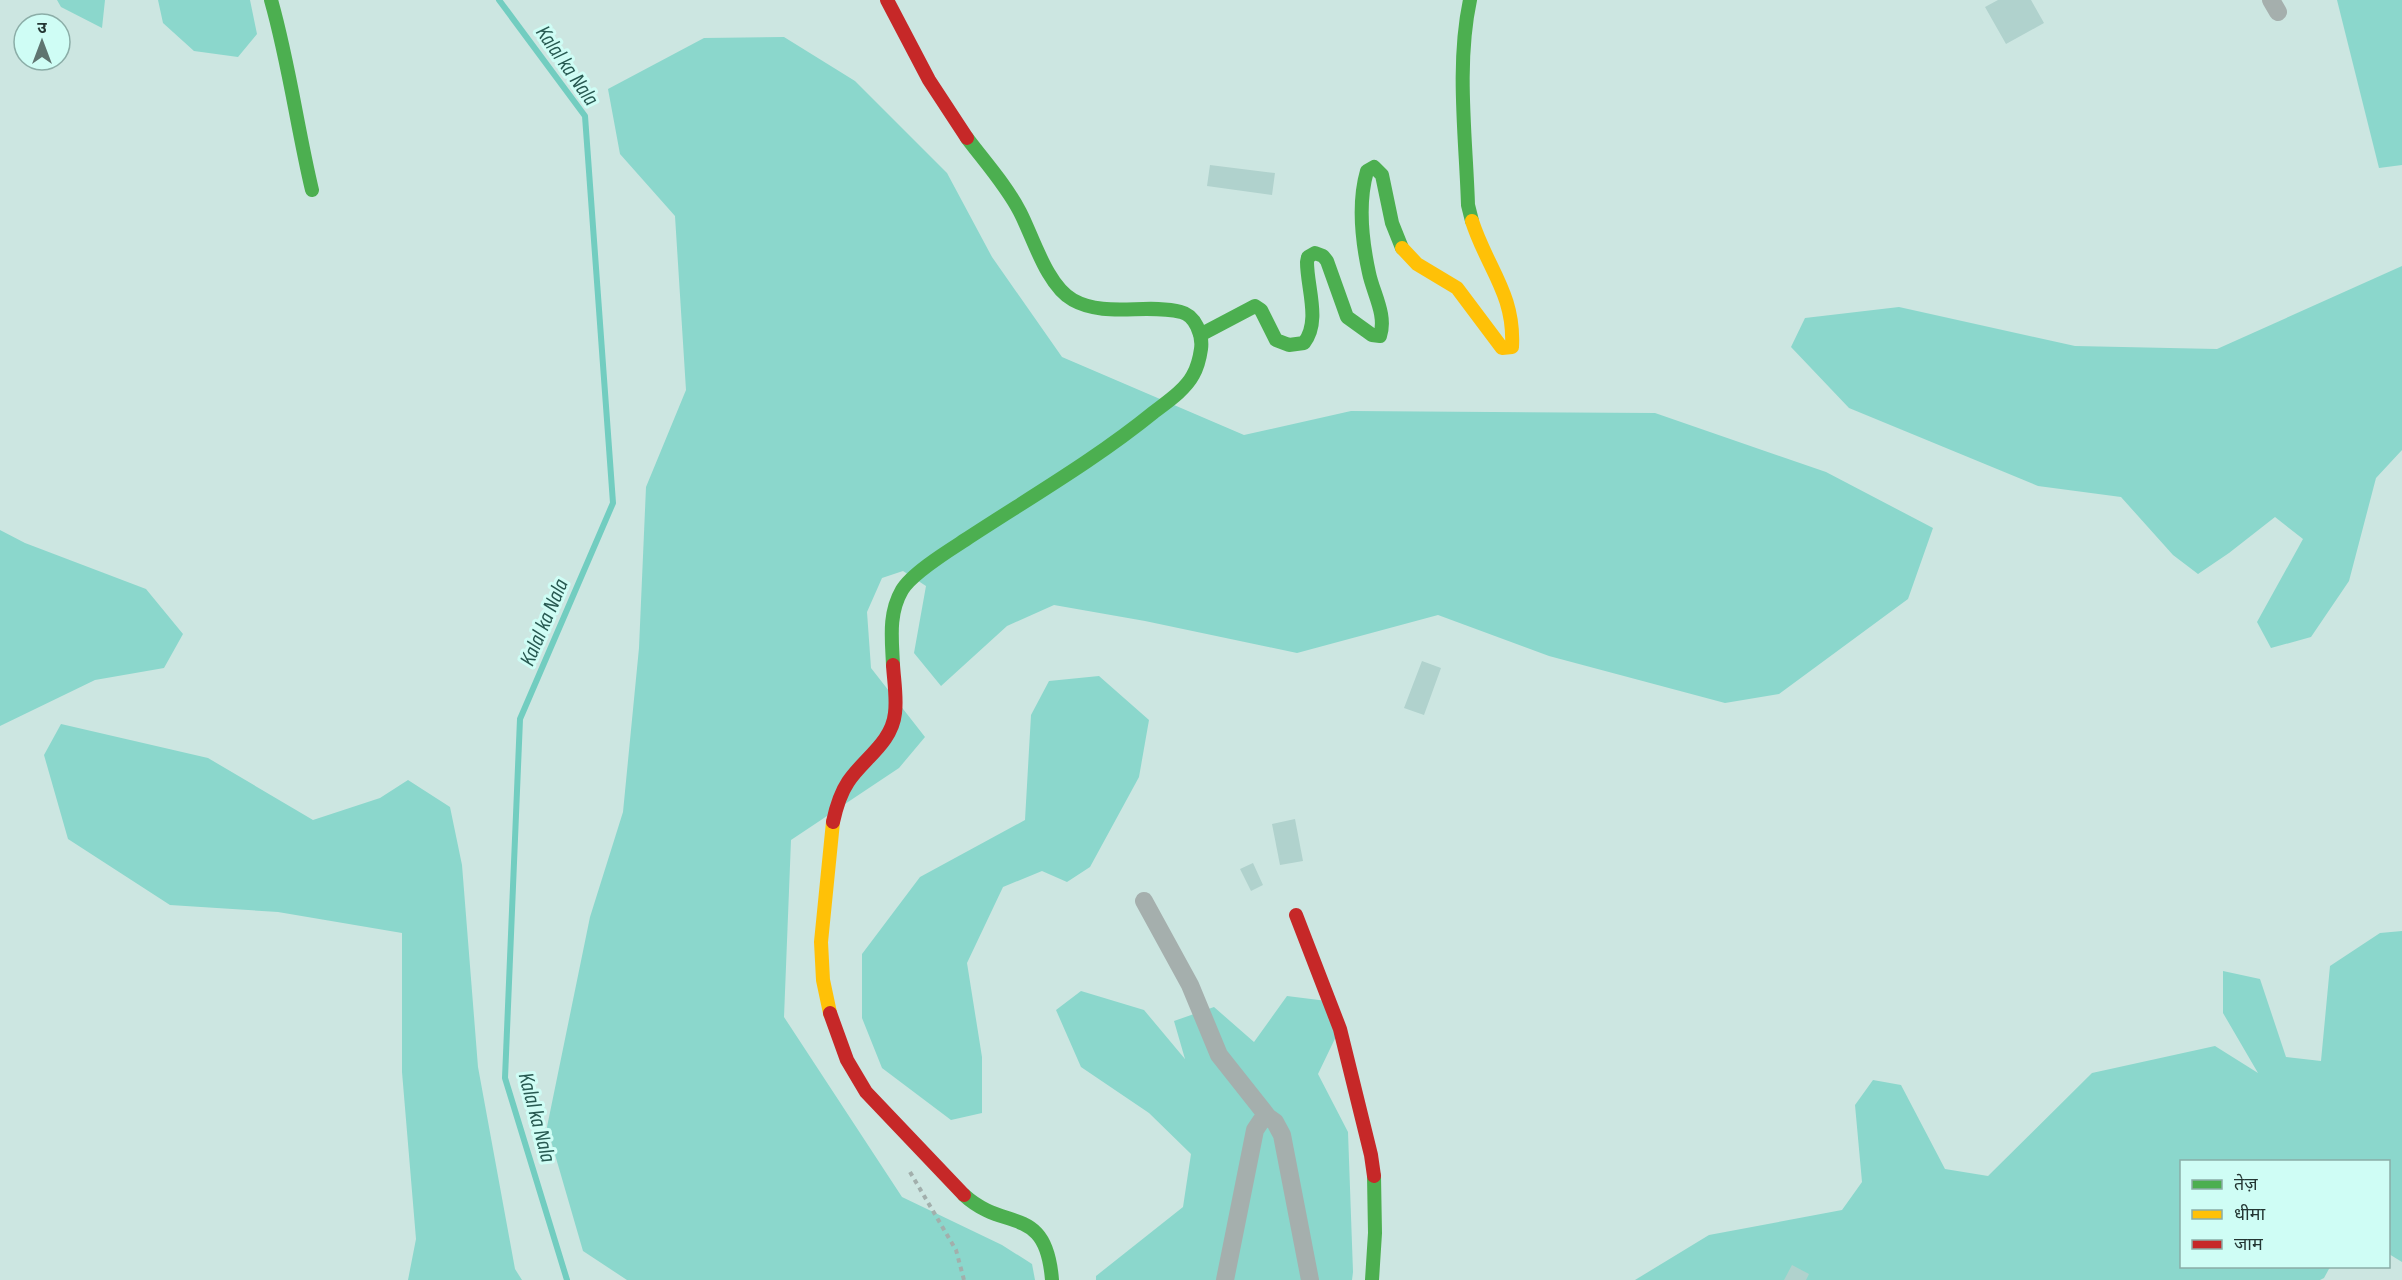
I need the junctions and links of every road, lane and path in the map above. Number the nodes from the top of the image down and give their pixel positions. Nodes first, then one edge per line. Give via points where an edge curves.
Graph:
1 (271, 0) edge
2 (887, 0) edge
3 (1470, 0) edge
4 (312, 190) dead end
5 (1200, 335) junction
6 (1144, 901) dead end
7 (1296, 915) dead end
8 (1268, 1117) junction
9 (908, 1169) dead end
10 (964, 1280) edge
11 (1052, 1280) edge
12 (1225, 1280) edge
13 (1310, 1280) edge
14 (1372, 1280) edge

1 - 4 street via 285,50
2 - 5 street via 942,101 1006,189 1038,255 1063,293 1097,308 1183,312 1194,321
3 - 5 street via 1463,62 1468,205 1472,224 1505,292 1512,347 1502,348 1458,290 1404,251 1382,175 1374,167 1365,175 1363,200 1368,271 1382,319 1380,336 1349,320 1327,261 1315,253 1306,262 1313,323 1304,344 1276,340 1255,306
5 - 11 street via 1201,348 1193,375 1179,392 1127,434 933,561 902,589 891,617 895,679 892,728 883,744 848,781 835,812 820,944 828,1004 839,1041 865,1091 961,1192 974,1203 1021,1221 1041,1235 1051,1260
6 - 8 street via 1190,985 1219,1055
7 - 14 street via 1340,1029 1371,1155 1375,1233
8 - 12 street via 1255,1130
8 - 13 street via 1282,1135
9 - 10 path via 956,1250

